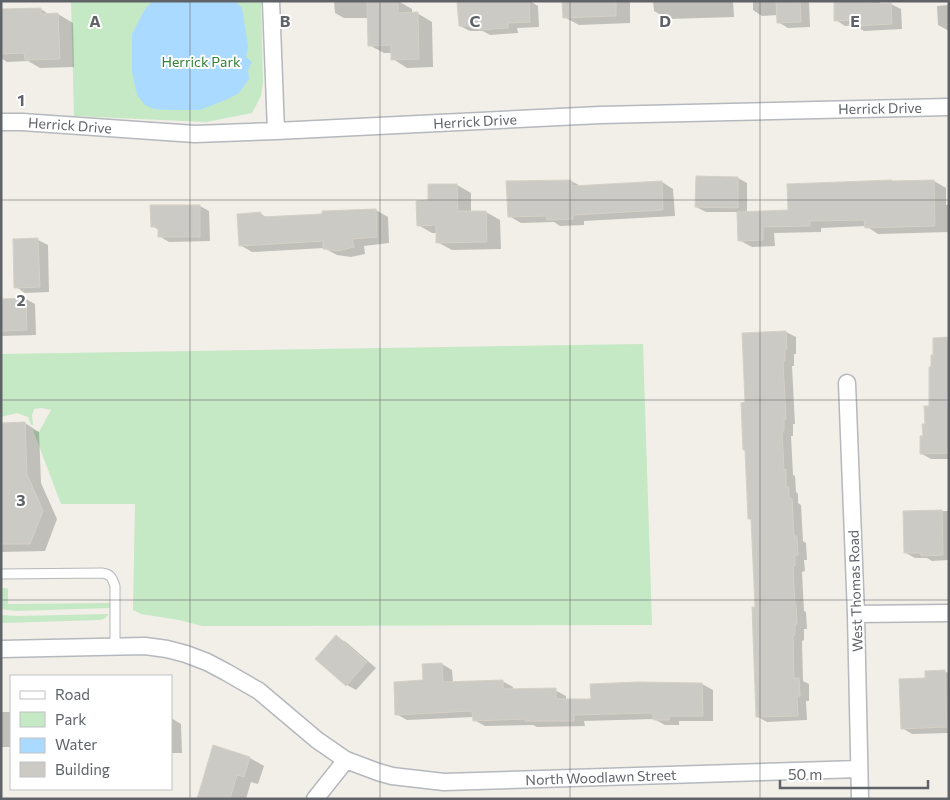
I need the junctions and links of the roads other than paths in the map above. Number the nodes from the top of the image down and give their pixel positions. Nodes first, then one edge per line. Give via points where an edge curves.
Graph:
1 (271, 1) edge
2 (949, 107) edge
3 (1, 122) edge
4 (276, 131) junction
5 (847, 383) dead end
6 (1, 574) edge
7 (949, 612) edge
8 (856, 614) junction
9 (115, 646) junction
10 (1, 649) edge
11 (346, 760) junction
12 (859, 769) junction
13 (315, 799) edge
14 (860, 799) edge

1 - 4 street
2 - 4 street, Herrick Drive via 600,115
3 - 4 street, Herrick Drive via 195,134
5 - 8 street, West Thomas Road
6 - 9 lane via 108,574 115,586
7 - 8 street
8 - 12 street, West Thomas Road
9 - 10 street, North Woodlawn Street
9 - 11 street, North Woodlawn Street via 145,646 208,662 259,692
11 - 12 street, North Woodlawn Street via 392,776 444,782
11 - 13 street
12 - 14 street, West Thomas Road

